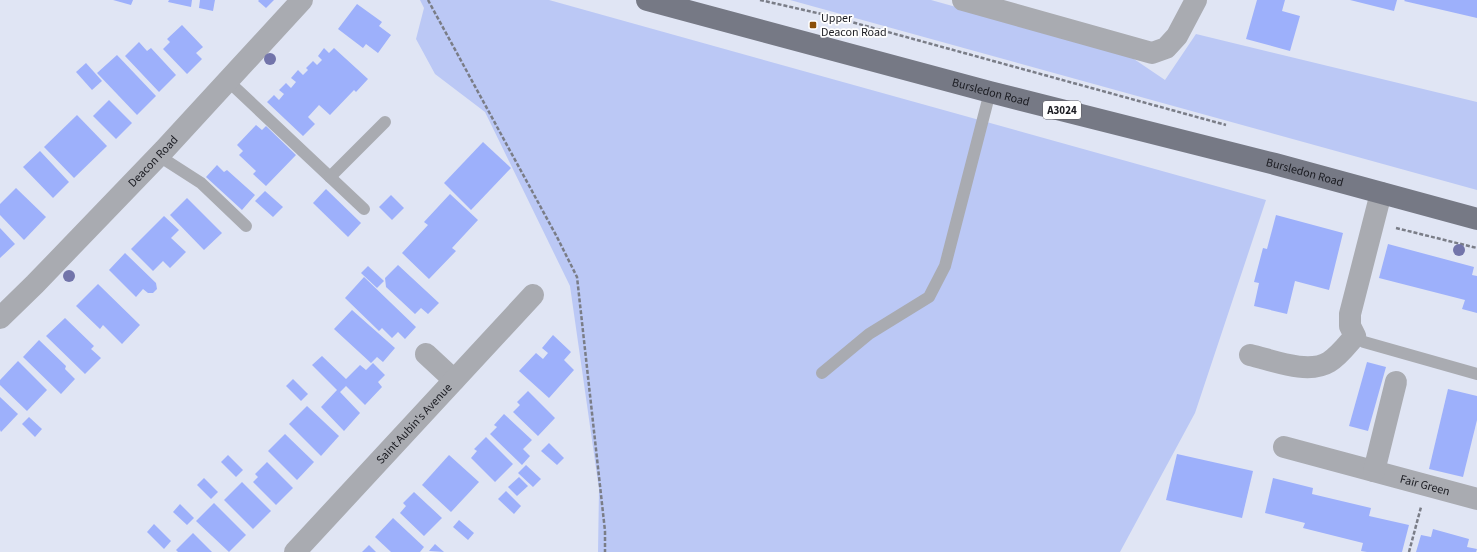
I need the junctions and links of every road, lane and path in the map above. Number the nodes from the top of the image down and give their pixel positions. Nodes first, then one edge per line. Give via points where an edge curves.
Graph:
1 (302, 0) edge
2 (428, 0) edge
3 (647, 0) edge
4 (760, 0) edge
5 (963, 0) edge
6 (1196, 0) edge
7 (1037, 74) dead end
8 (228, 81) junction
9 (990, 92) junction
10 (385, 122) dead end
11 (159, 156) junction
12 (330, 177) junction
13 (1381, 193) junction
14 (364, 209) dead end
15 (1477, 219) edge
16 (1374, 222) junction
17 (246, 226) dead end
18 (1477, 248) edge
19 (533, 295) dead end
20 (0, 318) edge
21 (1355, 336) junction
22 (426, 354) dead end
23 (1250, 355) dead end
24 (822, 373) dead end
25 (1477, 374) edge
26 (454, 380) junction
27 (1396, 382) dead end
28 (1284, 447) dead end
29 (1374, 471) junction
30 (1426, 485) junction
31 (1477, 499) edge
32 (295, 552) edge
33 (605, 552) edge
34 (1409, 552) edge

1 - 8 street, Deacon Road
2 - 33 path via 577,277 605,531
3 - 9 main road, Bursledon Road / A3024
4 - 7 path via 826,15
5 - 6 street via 1152,53 1166,48 1177,36
8 - 11 street, Deacon Road
8 - 12 lane
9 - 13 main road, Bursledon Road / A3024
9 - 24 lane via 945,266 929,297 869,334
10 - 12 lane
11 - 17 lane via 202,183
11 - 20 street, Deacon Road
12 - 14 lane
13 - 15 main road, Bursledon Road / A3024
13 - 16 street
16 - 18 path
16 - 21 street via 1350,314 1350,326
19 - 26 street, Saint Aubin's Avenue
21 - 23 street via 1342,352 1328,363 1313,368 1298,367
21 - 25 lane via 1364,342
22 - 26 street
26 - 32 street, Saint Aubin's Avenue
27 - 29 street
28 - 29 street, Fair Green
29 - 30 street, Fair Green
30 - 31 street, Fair Green
30 - 34 path

